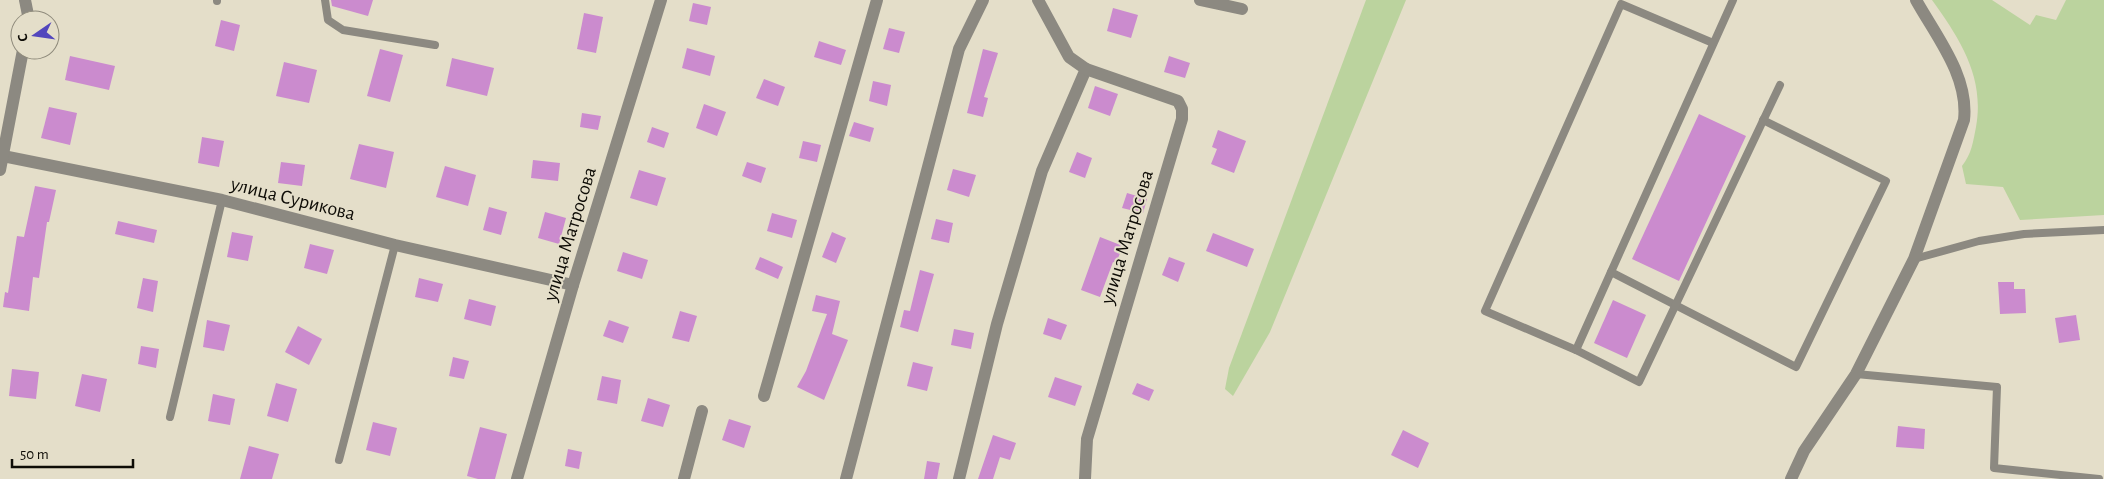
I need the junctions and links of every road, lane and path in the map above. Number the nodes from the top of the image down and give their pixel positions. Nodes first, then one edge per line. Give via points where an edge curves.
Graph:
1 (325, 0) edge
2 (661, 0) edge
3 (877, 0) edge
4 (983, 0) edge
5 (1038, 0) edge
6 (1200, 0) edge
7 (1733, 0) edge
8 (1916, 0) edge
9 (1242, 9) dead end
10 (1714, 43) junction
11 (435, 45) dead end
12 (21, 60) edge
13 (1086, 69) junction
14 (1780, 86) dead end
15 (1764, 120) junction
16 (3, 156) junction
17 (0, 170) edge
18 (222, 200) junction
19 (2104, 230) edge
20 (395, 244) junction
21 (1914, 259) junction
22 (1611, 272) junction
23 (573, 285) junction
24 (1675, 305) junction
25 (1576, 350) junction
26 (1856, 374) junction
27 (764, 396) dead end
28 (702, 412) dead end
29 (170, 417) dead end
30 (339, 460) dead end
31 (517, 479) edge
32 (684, 479) edge
33 (846, 479) edge
34 (959, 479) edge
35 (1085, 479) edge
36 (1791, 479) edge
37 (2099, 479) edge

1 - 11 lane via 328,20 343,30
2 - 23 street, улица Матросова
3 - 27 street
4 - 33 street via 959,48
5 - 13 street, улица Матросова via 1069,57
6 - 9 street
7 - 10 lane
8 - 21 street via 1953,66 1966,104 1964,120
10 - 22 lane
10 - 25 lane via 1621,4 1485,311
12 - 16 street
13 - 34 street via 1042,171 997,324
13 - 35 street, улица Матросова via 1178,101 1182,119 1087,439
14 - 15 lane
15 - 24 lane
15 - 24 lane via 1886,181 1796,368
16 - 17 street
16 - 18 street, улица Сурикова
18 - 20 street, улица Сурикова
18 - 29 lane
19 - 21 lane via 1997,238
20 - 23 street, улица Сурикова
20 - 30 lane
21 - 26 street
22 - 24 lane
22 - 25 lane
23 - 31 street, улица Матросова
24 - 25 lane via 1639,382
26 - 36 street via 1804,451
26 - 37 lane via 1997,387 1994,468
28 - 32 street

